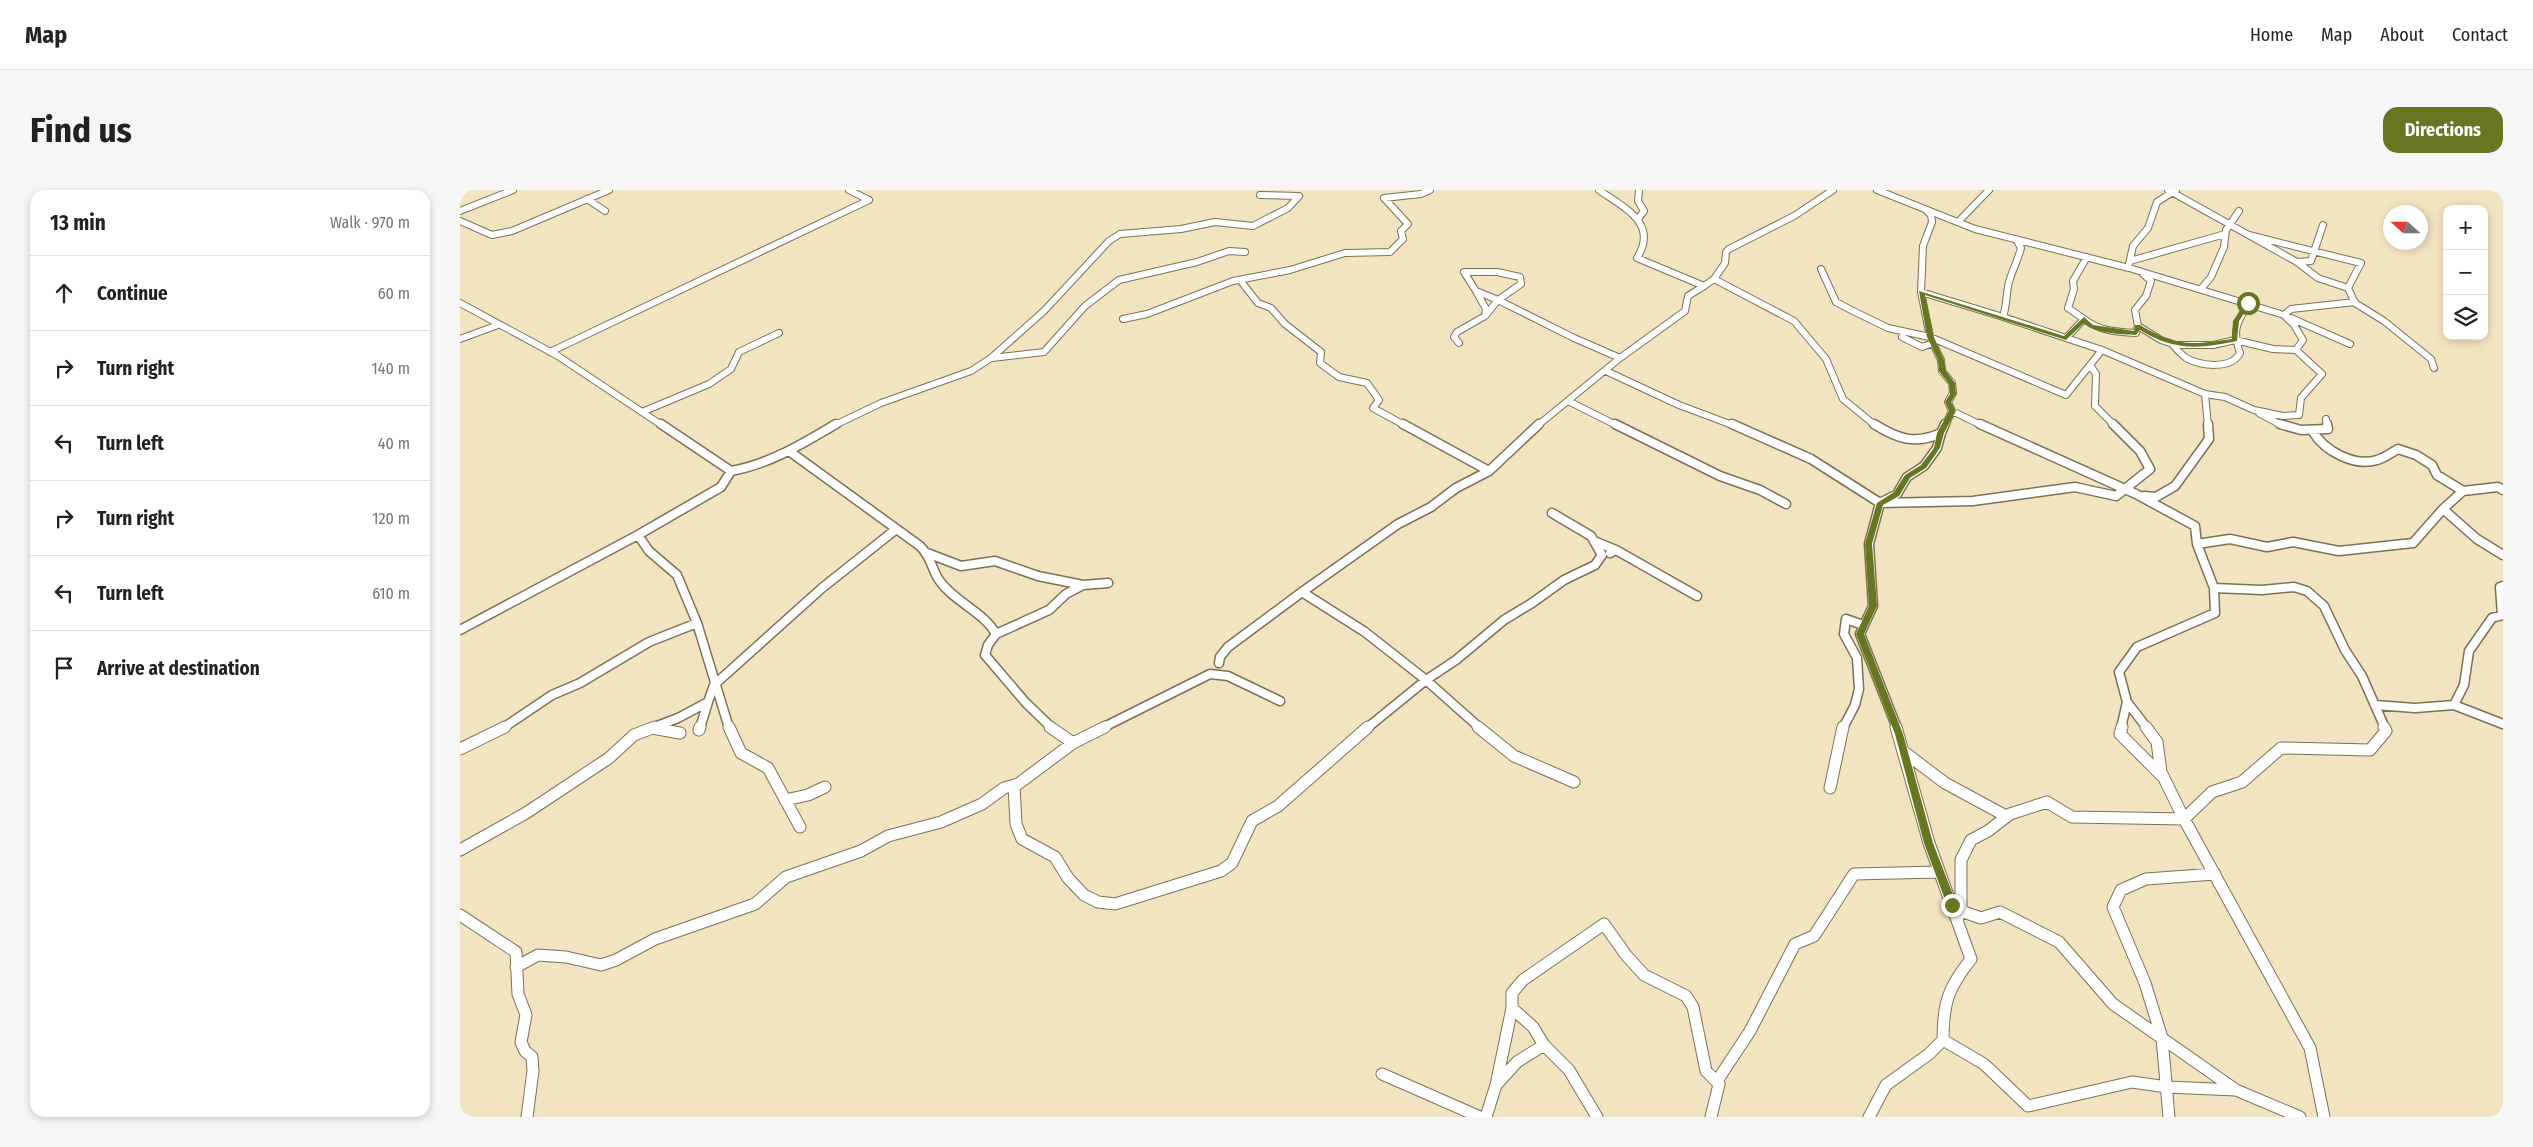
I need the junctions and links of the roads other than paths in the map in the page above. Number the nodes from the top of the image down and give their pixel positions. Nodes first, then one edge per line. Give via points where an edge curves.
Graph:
1 (513, 190) edge
2 (608, 190) edge
3 (848, 190) edge
4 (1430, 190) edge
5 (1599, 190) edge
6 (1639, 190) edge
7 (1833, 190) edge
8 (1876, 190) edge
9 (1988, 190) edge
10 (2173, 191) edge
11 (1260, 196) dead end
12 (587, 199) junction
13 (1926, 210) junction
14 (460, 211) edge
15 (606, 211) dead end
16 (2238, 211) dead end
17 (1638, 219) junction
18 (460, 221) edge
19 (1958, 222) junction
20 (2228, 225) junction
21 (2323, 225) dead end
22 (2225, 234) junction
23 (2249, 235) junction
24 (2017, 241) junction
25 (1245, 252) dead end
26 (2313, 253) junction
27 (2087, 257) junction
28 (2297, 262) junction
29 (2129, 264) junction
30 (1821, 269) dead end
31 (2140, 271) junction
32 (1240, 280) junction
33 (1714, 280) junction
34 (1704, 286) junction
35 (2348, 288) junction
36 (2201, 289) junction
37 (1476, 291) junction
38 (1921, 292) junction
39 (1498, 300) junction
40 (2355, 302) junction
41 (460, 303) edge
42 (2248, 303) junction
43 (2284, 314) junction
44 (1485, 316) junction
45 (2003, 317) junction
46 (1123, 319) dead end
47 (2084, 319) junction
48 (498, 325) junction
49 (2138, 326) junction
50 (1888, 328) junction
51 (779, 333) dead end
52 (2066, 338) junction
53 (460, 339) edge
54 (1932, 340) junction
55 (2235, 340) junction
56 (1459, 343) dead end
57 (2171, 343) junction
58 (2350, 344) dead end
59 (2102, 350) junction
60 (2296, 350) junction
61 (550, 352) junction
62 (992, 358) junction
63 (1620, 358) junction
64 (2090, 365) junction
65 (2434, 368) dead end
66 (1606, 370) junction
67 (2205, 394) junction
68 (1568, 401) junction
69 (2254, 410) junction
70 (1952, 411) junction
71 (642, 412) junction
72 (2326, 419) dead end
73 (2313, 432) junction
74 (1941, 433) junction
75 (789, 451) junction
76 (731, 471) junction
77 (1489, 471) junction
78 (2127, 490) junction
79 (2503, 490) edge
80 (2463, 491) junction
81 (2142, 496) junction
82 (1880, 503) junction
83 (1786, 504) dead end
84 (2443, 509) junction
85 (1552, 513) dead end
86 (895, 530) junction
87 (638, 535) junction
88 (1594, 540) junction
89 (2197, 544) junction
90 (1616, 550) junction
91 (927, 553) junction
92 (2503, 555) edge
93 (1601, 558) junction
94 (1108, 583) dead end
95 (1084, 586) junction
96 (2503, 586) edge
97 (2214, 588) junction
98 (1302, 592) junction
99 (1697, 596) dead end
100 (697, 623) junction
101 (1863, 625) junction
102 (460, 630) edge
103 (996, 634) junction
104 (1219, 663) junction
105 (1210, 674) junction
106 (1228, 676) junction
107 (1426, 680) junction
108 (714, 685) junction
109 (1280, 701) dead end
110 (708, 702) junction
111 (2127, 702) junction
112 (2376, 705) junction
113 (2454, 705) junction
114 (2503, 724) edge
115 (652, 728) junction
116 (700, 730) dead end
117 (680, 733) dead end
118 (1072, 742) junction
119 (460, 749) edge
120 (1904, 752) junction
121 (2164, 779) junction
122 (1574, 782) dead end
123 (1014, 785) junction
124 (825, 787) dead end
125 (1830, 788) dead end
126 (786, 800) junction
127 (2006, 816) junction
128 (2184, 819) junction
129 (800, 827) dead end
130 (460, 850) edge
131 (1939, 872) junction
132 (2215, 874) junction
133 (460, 915) edge
134 (1959, 915) junction
135 (516, 967) junction
136 (1512, 1008) junction
137 (2162, 1038) junction
138 (1943, 1040) junction
139 (1544, 1045) junction
140 (1382, 1074) dead end
141 (1716, 1081) junction
142 (1496, 1085) junction
143 (2167, 1087) junction
144 (2236, 1090) junction
145 (527, 1117) edge
146 (1480, 1117) edge
147 (1486, 1117) edge
148 (1597, 1117) edge
149 (1711, 1117) edge
150 (1868, 1117) edge
151 (2169, 1117) edge
152 (2300, 1117) edge
153 (2324, 1117) edge

1 - 14 street
2 - 12 street
3 - 61 street via 868,200
4 - 32 street via 1384,198 1408,224 1401,231 1403,239 1390,252 1345,253 1290,270
5 - 17 street
6 - 17 street via 1638,201 1644,211
7 - 33 street via 1794,216 1729,249
8 - 13 street
9 - 19 street
10 - 20 street
10 - 29 street via 2157,202 2148,228 2133,246
11 - 62 street via 1300,196 1288,208 1253,226 1215,222 1120,234 1109,241 1018,337
12 - 15 street
12 - 18 street via 492,235
13 - 19 street
13 - 38 street via 1932,222 1923,246
16 - 20 street
17 - 34 street via 1646,242 1638,258
19 - 24 street
20 - 22 street
20 - 23 street
21 - 26 street
22 - 29 street
22 - 36 street via 2224,247 2211,278
23 - 26 street
23 - 28 street
24 - 27 street
24 - 45 street via 2021,248 2009,282
25 - 62 street via 1229,251 1119,280 1085,306 1044,352
26 - 28 street via 2311,261
26 - 35 street via 2361,263
27 - 29 street
27 - 47 street via 2073,281 2068,308
28 - 35 street via 2318,278
29 - 31 street
30 - 50 street via 1836,302
31 - 36 street
31 - 49 street via 2151,281 2146,296 2135,310
32 - 46 street via 1147,314
32 - 77 street via 1258,303 1271,308 1285,324 1321,352 1320,362 1339,376 1367,383 1378,400 1373,408
33 - 34 street
33 - 74 street via 1794,321 1826,359 1842,399 1875,424 1891,434 1912,440 1926,440
34 - 63 street via 1688,296 1685,311
35 - 40 street
36 - 42 street
37 - 39 street
37 - 39 street via 1464,272 1497,272 1520,278 1521,284
37 - 44 street via 1486,309
38 - 45 street
38 - 54 street
39 - 44 street
39 - 63 street via 1539,318 1576,341
40 - 43 street via 2291,309
40 - 65 street via 2430,359
41 - 48 street
42 - 43 street
42 - 55 street via 2236,321
43 - 58 street
43 - 60 street via 2303,340
44 - 56 street via 1457,332 1454,337
45 - 52 street
47 - 49 street via 2091,326 2120,332 2136,333
47 - 52 street
48 - 53 street
48 - 61 street
49 - 57 street
50 - 54 street
50 - 54 street via 1922,347
51 - 71 street via 739,352 731,369 709,384
52 - 59 street
54 - 64 street via 2066,394
54 - 70 street via 1942,371 1952,383 1953,394 1948,402
55 - 57 street via 2193,347
55 - 57 street via 2240,356 2223,366 2186,358
55 - 60 street via 2273,349
59 - 64 street
59 - 67 street
60 - 69 street via 2322,374 2301,398 2299,415 2283,416
61 - 71 street
62 - 75 street via 971,371 853,415
63 - 66 street
64 - 78 street via 2096,374 2095,406 2140,451 2150,469 2134,480
66 - 68 street
66 - 82 street via 1679,405 1811,459
67 - 69 street via 2225,397
67 - 81 street via 2209,439 2175,486 2156,497
68 - 77 street
68 - 83 street via 1720,476 1760,490
69 - 73 street via 2271,422
70 - 74 street
70 - 78 street
71 - 76 street
72 - 73 street via 2328,429
73 - 80 street via 2316,439 2333,450 2360,462 2377,460 2398,449 2416,455 2432,465 2437,475
74 - 82 street via 1937,448 1924,466 1907,477 1897,494
75 - 76 street via 746,470
75 - 86 street
76 - 87 street via 721,487
77 - 98 street via 1398,524
78 - 81 street
78 - 82 street via 2116,496 2075,486 1973,501
79 - 80 street via 2498,487
80 - 84 street
81 - 89 street via 2195,526
82 - 101 street via 1869,544 1873,606
84 - 89 street via 2412,544 2339,551 2293,542 2267,547 2230,539
84 - 92 street via 2477,539
85 - 88 street
86 - 91 street
86 - 108 street via 822,588
87 - 100 street via 649,551 677,575
87 - 102 street
88 - 90 street
88 - 93 street
89 - 97 street
90 - 93 street
90 - 99 street
91 - 95 street via 961,566 995,561 1038,576
91 - 103 street via 938,579 952,595 991,624
93 - 107 street via 1594,566 1560,582 1544,596 1503,620 1466,655
94 - 95 street
95 - 103 street via 1066,594 1049,610
96 - 113 street via 2500,587 2502,615 2492,618 2469,651 2464,685
97 - 111 street via 2216,613 2137,647 2119,672
97 - 112 street via 2262,590 2294,587 2307,592 2324,606
98 - 104 street via 1228,647
98 - 107 street via 1365,632
100 - 108 street
100 - 119 street via 649,642 580,683 552,695 499,731
101 - 120 street via 1861,642
101 - 125 street via 1846,619 1844,634 1857,658 1859,689 1855,705 1843,725
103 - 118 street via 985,655 1056,734
104 - 105 street
104 - 106 street
105 - 106 street
105 - 118 street
106 - 109 street
107 - 122 street via 1514,756
107 - 123 street via 1335,754 1278,806 1252,821 1232,863 1221,871 1115,904 1097,904 1076,888 1055,857 1033,847 1020,836 1015,820
108 - 110 street
108 - 126 street via 732,738 741,753 768,768
110 - 115 street
110 - 116 street
111 - 121 street via 2157,742
111 - 121 street via 2120,734
112 - 113 street via 2415,708
112 - 128 street via 2386,731 2370,750 2281,748 2242,782 2212,792
113 - 114 street
115 - 117 street
115 - 130 street via 634,735 609,758 526,813
118 - 123 street
120 - 127 street via 1945,783
120 - 131 street
121 - 128 street
123 - 135 street via 941,822 888,836 861,851 786,877 755,904 655,939 616,960 601,965 538,955
124 - 126 street
126 - 129 street
127 - 128 street via 2047,802 2072,817
127 - 134 street via 1970,840 1962,860
128 - 132 street
131 - 134 street
131 - 141 street via 1854,874 1814,936 1795,944 1750,1031
132 - 137 street via 2146,879 2121,890 2113,907 2145,983
132 - 153 street via 2310,1048
133 - 135 street via 516,952
134 - 137 street via 1981,918 2000,912 2060,942 2113,1004
134 - 138 street via 1971,959 1949,986 1942,1010
135 - 145 street via 518,994 526,1015 521,1042 532,1057
136 - 139 street via 1534,1027
136 - 141 street via 1512,993 1523,980 1604,924 1644,975 1686,996 1693,1007 1706,1071
136 - 142 street
137 - 143 street
137 - 144 street
138 - 143 street via 1984,1064 2028,1106 2132,1082
138 - 150 street via 1886,1085
139 - 142 street via 1525,1054 1504,1072
139 - 148 street via 1569,1070
140 - 146 street
141 - 149 street via 1720,1084
142 - 147 street
143 - 144 street
143 - 151 street
144 - 152 street

